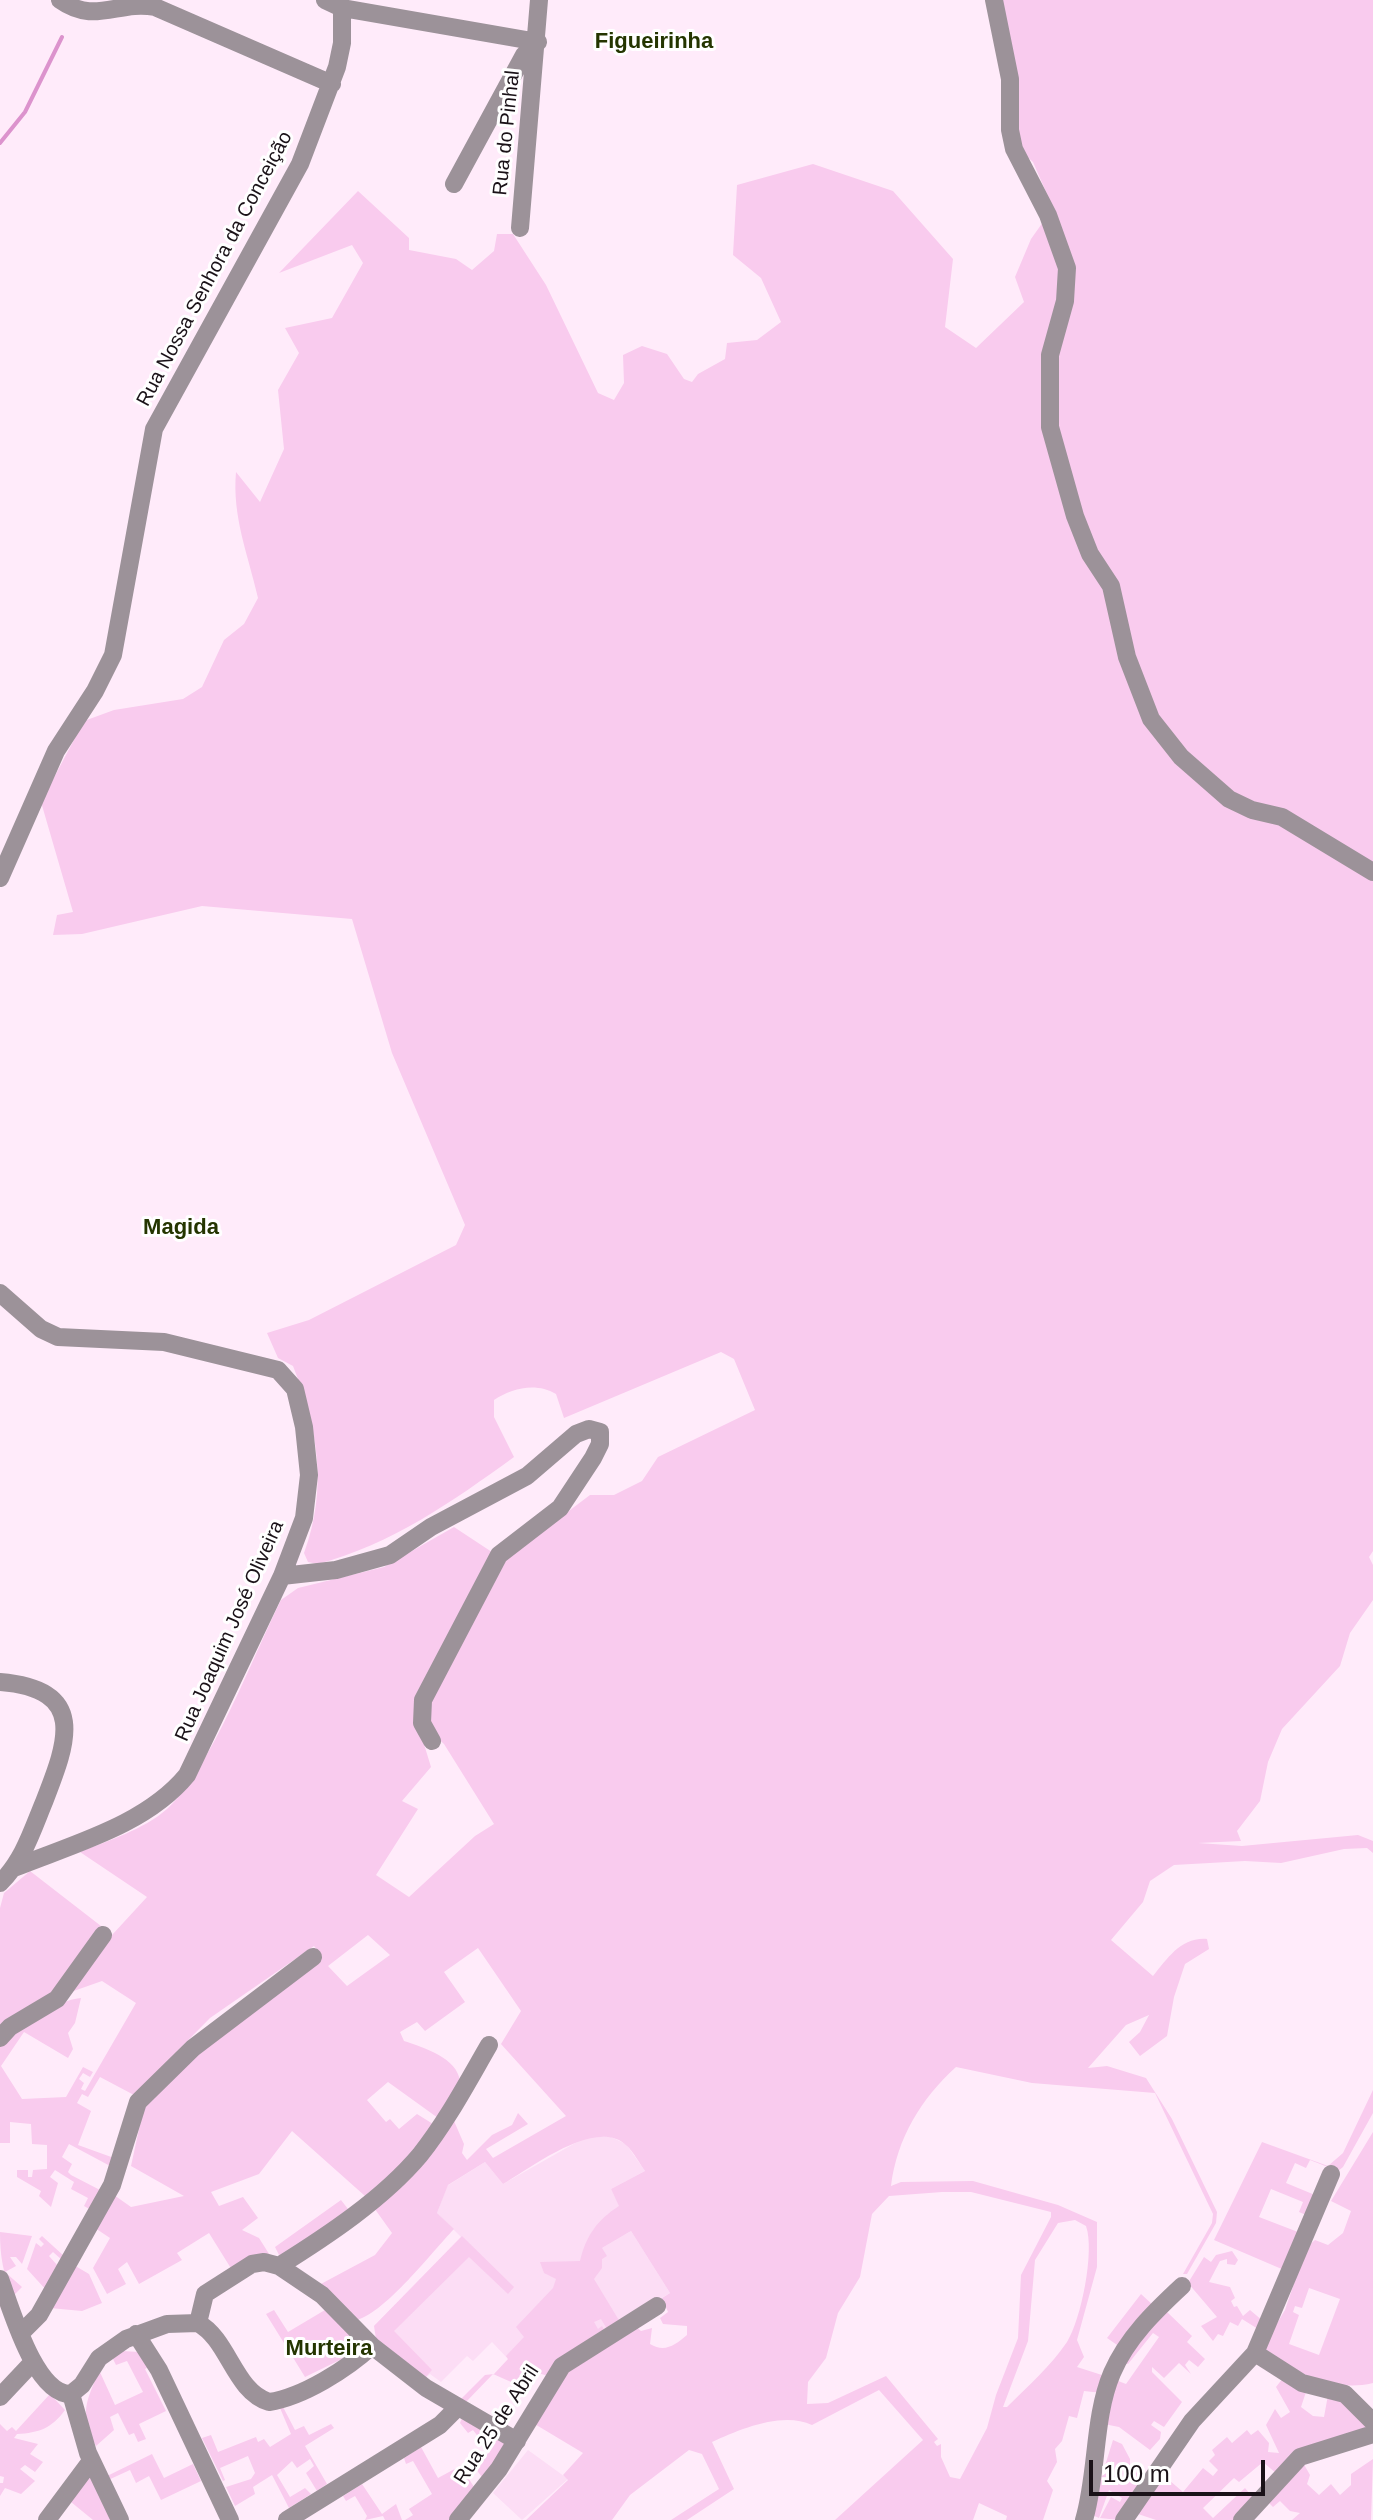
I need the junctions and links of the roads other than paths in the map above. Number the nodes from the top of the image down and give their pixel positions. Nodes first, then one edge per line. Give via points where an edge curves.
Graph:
1 (60, 0) edge
2 (539, 0) edge
3 (994, 0) edge
4 (149, 3) edge
5 (333, 4) edge
6 (538, 42) junction
7 (332, 84) junction
8 (454, 184) dead end
9 (520, 228) dead end
10 (1373, 872) edge
11 (0, 878) edge
12 (0, 1293) edge
13 (282, 1576) junction
14 (0, 1682) edge
15 (432, 1741) dead end
16 (14, 1868) junction
17 (0, 1883) edge
18 (103, 1935) dead end
19 (313, 1957) dead end
20 (0, 2038) edge
21 (489, 2045) dead end
22 (1331, 2174) dead end
23 (279, 2266) junction
24 (0, 2279) edge
25 (1182, 2286) dead end
26 (657, 2306) dead end
27 (198, 2323) junction
28 (22, 2332) junction
29 (136, 2334) junction
30 (372, 2346) junction
31 (1255, 2353) junction
32 (32, 2363) junction
33 (71, 2394) junction
34 (0, 2397) edge
35 (458, 2407) junction
36 (1373, 2422) edge
37 (1373, 2434) edge
38 (517, 2441) junction
39 (91, 2461) junction
40 (47, 2520) edge
41 (120, 2520) edge
42 (230, 2520) edge
43 (287, 2520) edge
44 (458, 2520) edge
45 (1084, 2520) edge
46 (1124, 2520) edge
47 (1242, 2520) edge

1 - 4 street via 86,12
2 - 6 street, Rua do Pinhal
3 - 10 street via 1010,79 1014,149 1048,215 1067,268 1065,301 1050,355 1050,427 1075,516 1090,554 1111,586 1127,657 1151,719 1181,757 1229,799 1282,817
4 - 7 street
5 - 6 street
5 - 7 street, Rua Nossa Senhora da Conceição via 341,52
6 - 8 street via 524,55
6 - 9 street, Rua do Pinhal
7 - 11 street, Rua Nossa Senhora da Conceição via 300,164 154,429 113,655 56,751
12 - 13 street, Rua Joaquim José Oliveira via 58,1337 164,1342 286,1375 298,1396 309,1475 304,1518
13 - 15 street via 336,1570 390,1555 527,1476 576,1434 600,1432 593,1458 560,1508 499,1555 423,1700 422,1723
13 - 16 street, Rua Joaquim José Oliveira via 197,1757 175,1790 141,1814
14 - 16 street via 22,1684 48,1696 61,1712 66,1738
16 - 17 street
18 - 20 street via 57,1999
19 - 28 street via 193,2048 138,2102 112,2185 39,2315
21 - 23 street via 417,2158 368,2202
22 - 31 street
23 - 27 street via 257,2262 212,2288 202,2300
23 - 30 street via 322,2295
24 - 28 street
25 - 45 street via 1152,2314 1111,2375
26 - 38 street, Rua 25 de Abril via 562,2366
27 - 29 street via 167,2324
27 - 30 street via 213,2334 252,2392 269,2402 347,2365
28 - 32 street
29 - 33 street via 109,2349
29 - 42 street via 159,2370
30 - 35 street
31 - 36 street via 1302,2383 1345,2394
31 - 46 street via 1192,2421
32 - 33 street via 57,2391
32 - 34 street
33 - 39 street
35 - 38 street
35 - 43 street via 440,2425
37 - 47 street via 1300,2457
38 - 44 street, Rua 25 de Abril
39 - 40 street
39 - 41 street

